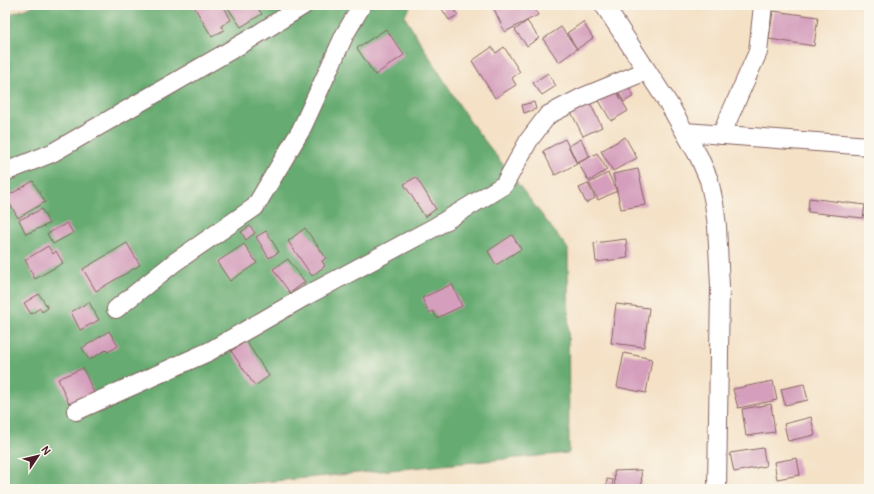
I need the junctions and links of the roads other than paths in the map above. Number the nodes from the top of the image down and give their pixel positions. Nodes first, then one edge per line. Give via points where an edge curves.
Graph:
1 (304, 5) edge
2 (362, 5) edge
3 (604, 5) edge
4 (763, 5) edge
5 (646, 71) junction
6 (685, 132) junction
7 (721, 135) junction
8 (869, 146) edge
9 (5, 172) edge
10 (116, 309) dead end
11 (76, 411) dead end
12 (716, 489) edge

1 - 9 street via 52,154
2 - 10 street via 345,34 301,130 254,207 175,262
3 - 5 street
4 - 7 street via 758,52
5 - 6 street
5 - 11 street via 583,97 548,115 529,140 504,185 435,227 210,351
6 - 7 street
6 - 12 street via 709,180 717,226 720,286
7 - 8 street

